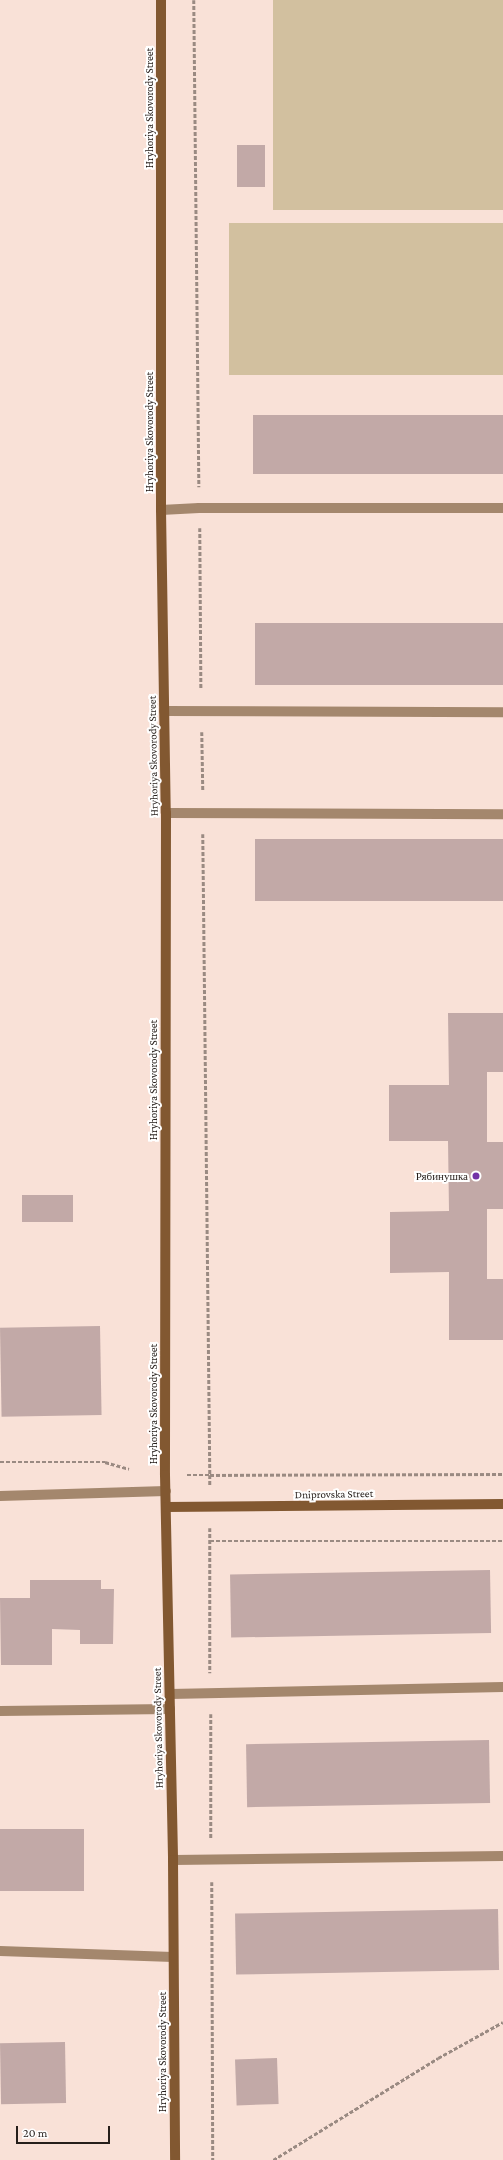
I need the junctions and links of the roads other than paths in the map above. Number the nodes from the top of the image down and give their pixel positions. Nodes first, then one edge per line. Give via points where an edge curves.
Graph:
1 (162, 0) edge
2 (503, 508) edge
3 (162, 510) junction
4 (164, 711) junction
5 (503, 712) edge
6 (166, 813) junction
7 (503, 814) edge
8 (166, 1491) junction
9 (0, 1496) edge
10 (503, 1504) edge
11 (166, 1507) junction
12 (503, 1687) edge
13 (170, 1694) junction
14 (170, 1709) junction
15 (0, 1711) edge
16 (503, 1856) edge
17 (173, 1860) junction
18 (0, 1951) edge
19 (174, 1957) junction
20 (175, 2160) edge

1 - 3 street, Hryhoriya Skovorody Street
2 - 3 street
3 - 4 street, Hryhoriya Skovorody Street
4 - 5 street
4 - 6 street, Hryhoriya Skovorody Street
6 - 7 street
6 - 8 street, Hryhoriya Skovorody Street
8 - 9 street
8 - 11 street, Hryhoriya Skovorody Street
10 - 11 street, Dniprovska Street
11 - 13 street, Hryhoriya Skovorody Street
12 - 13 street
13 - 14 street, Hryhoriya Skovorody Street
14 - 15 street
14 - 17 street, Hryhoriya Skovorody Street
16 - 17 street
17 - 19 street, Hryhoriya Skovorody Street
18 - 19 street
19 - 20 street, Hryhoriya Skovorody Street

